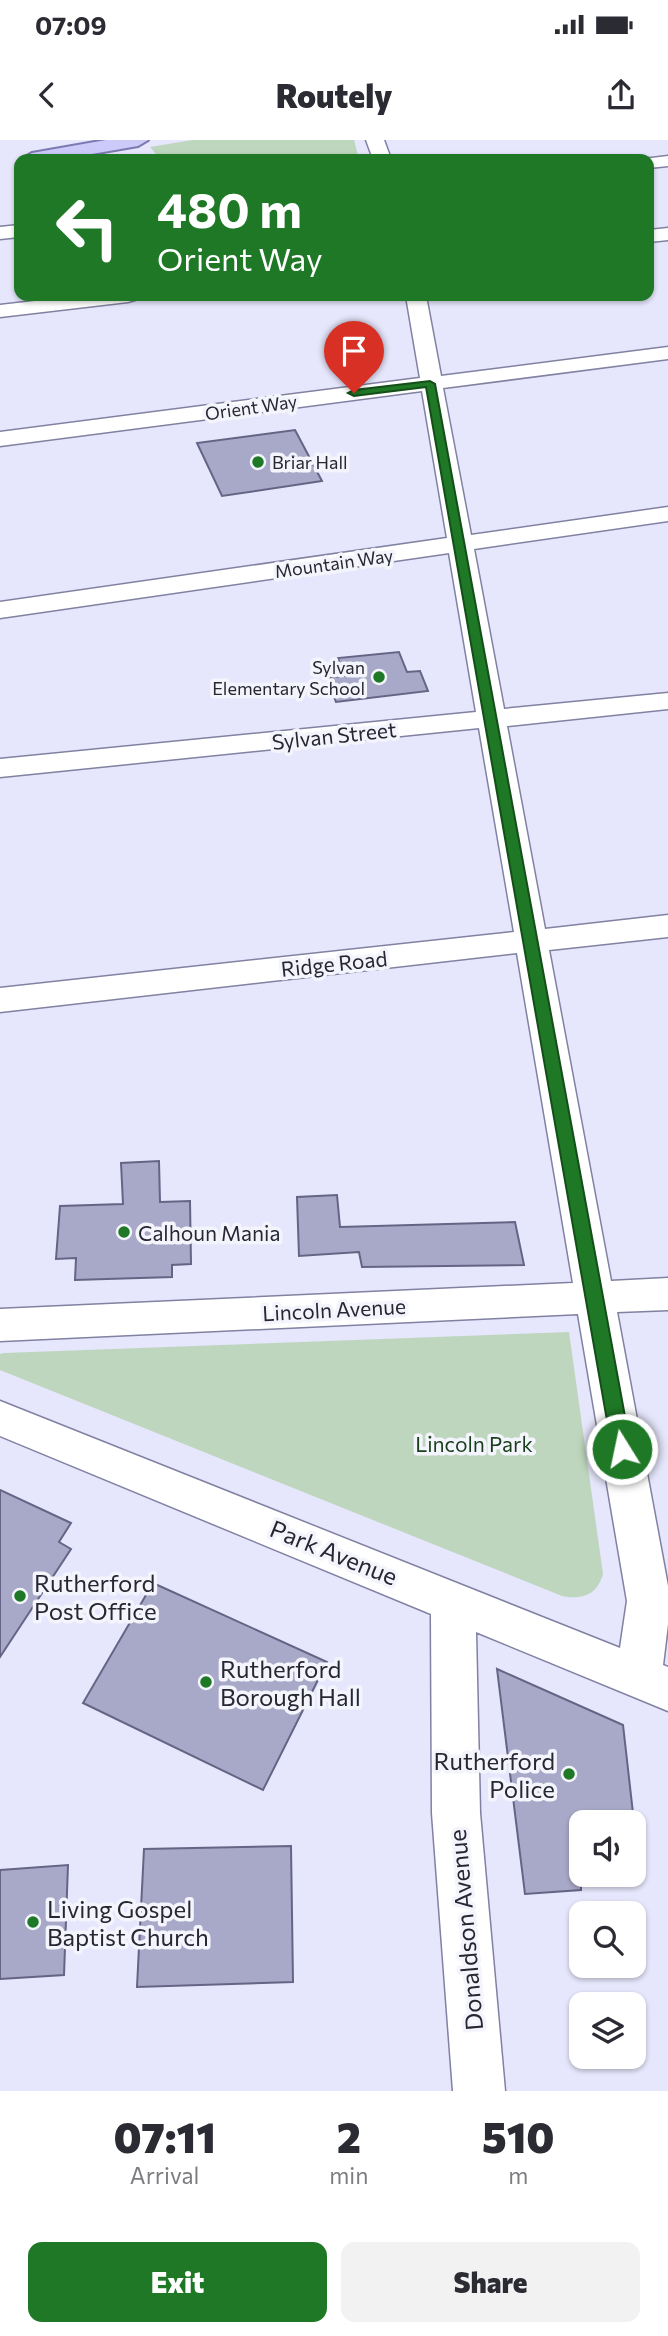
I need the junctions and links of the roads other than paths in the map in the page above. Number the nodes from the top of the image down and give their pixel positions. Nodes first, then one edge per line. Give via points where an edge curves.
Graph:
1 (138, 140) edge
2 (60, 154) edge
3 (82, 301) edge
4 (417, 301) edge
5 (0, 310) edge
6 (668, 353) edge
7 (430, 384) junction
8 (0, 439) edge
9 (668, 514) edge
10 (460, 545) junction
11 (0, 610) edge
12 (668, 701) edge
13 (492, 720) junction
14 (0, 768) edge
15 (668, 926) edge
16 (531, 941) junction
17 (0, 1000) edge
18 (668, 1294) edge
19 (594, 1297) junction
20 (0, 1325) edge
21 (0, 1418) edge
22 (453, 1600) junction
23 (654, 1683) edge
24 (479, 2091) edge

1 - 2 main road
3 - 5 street
4 - 7 street
6 - 7 street, Orient Way
7 - 8 street, Orient Way via 192,424
7 - 10 street
9 - 10 street, Mountain Way
10 - 11 street, Mountain Way
10 - 13 street
12 - 13 street, Sylvan Street
13 - 14 street, Sylvan Street
13 - 16 street
15 - 16 street, Ridge Road
16 - 17 street, Ridge Road
16 - 19 street
18 - 19 street, Lincoln Avenue
19 - 20 street, Lincoln Avenue
19 - 23 street via 649,1601
21 - 22 street, Park Avenue
22 - 23 street, Park Avenue
22 - 24 street, Donaldson Avenue via 456,1813

